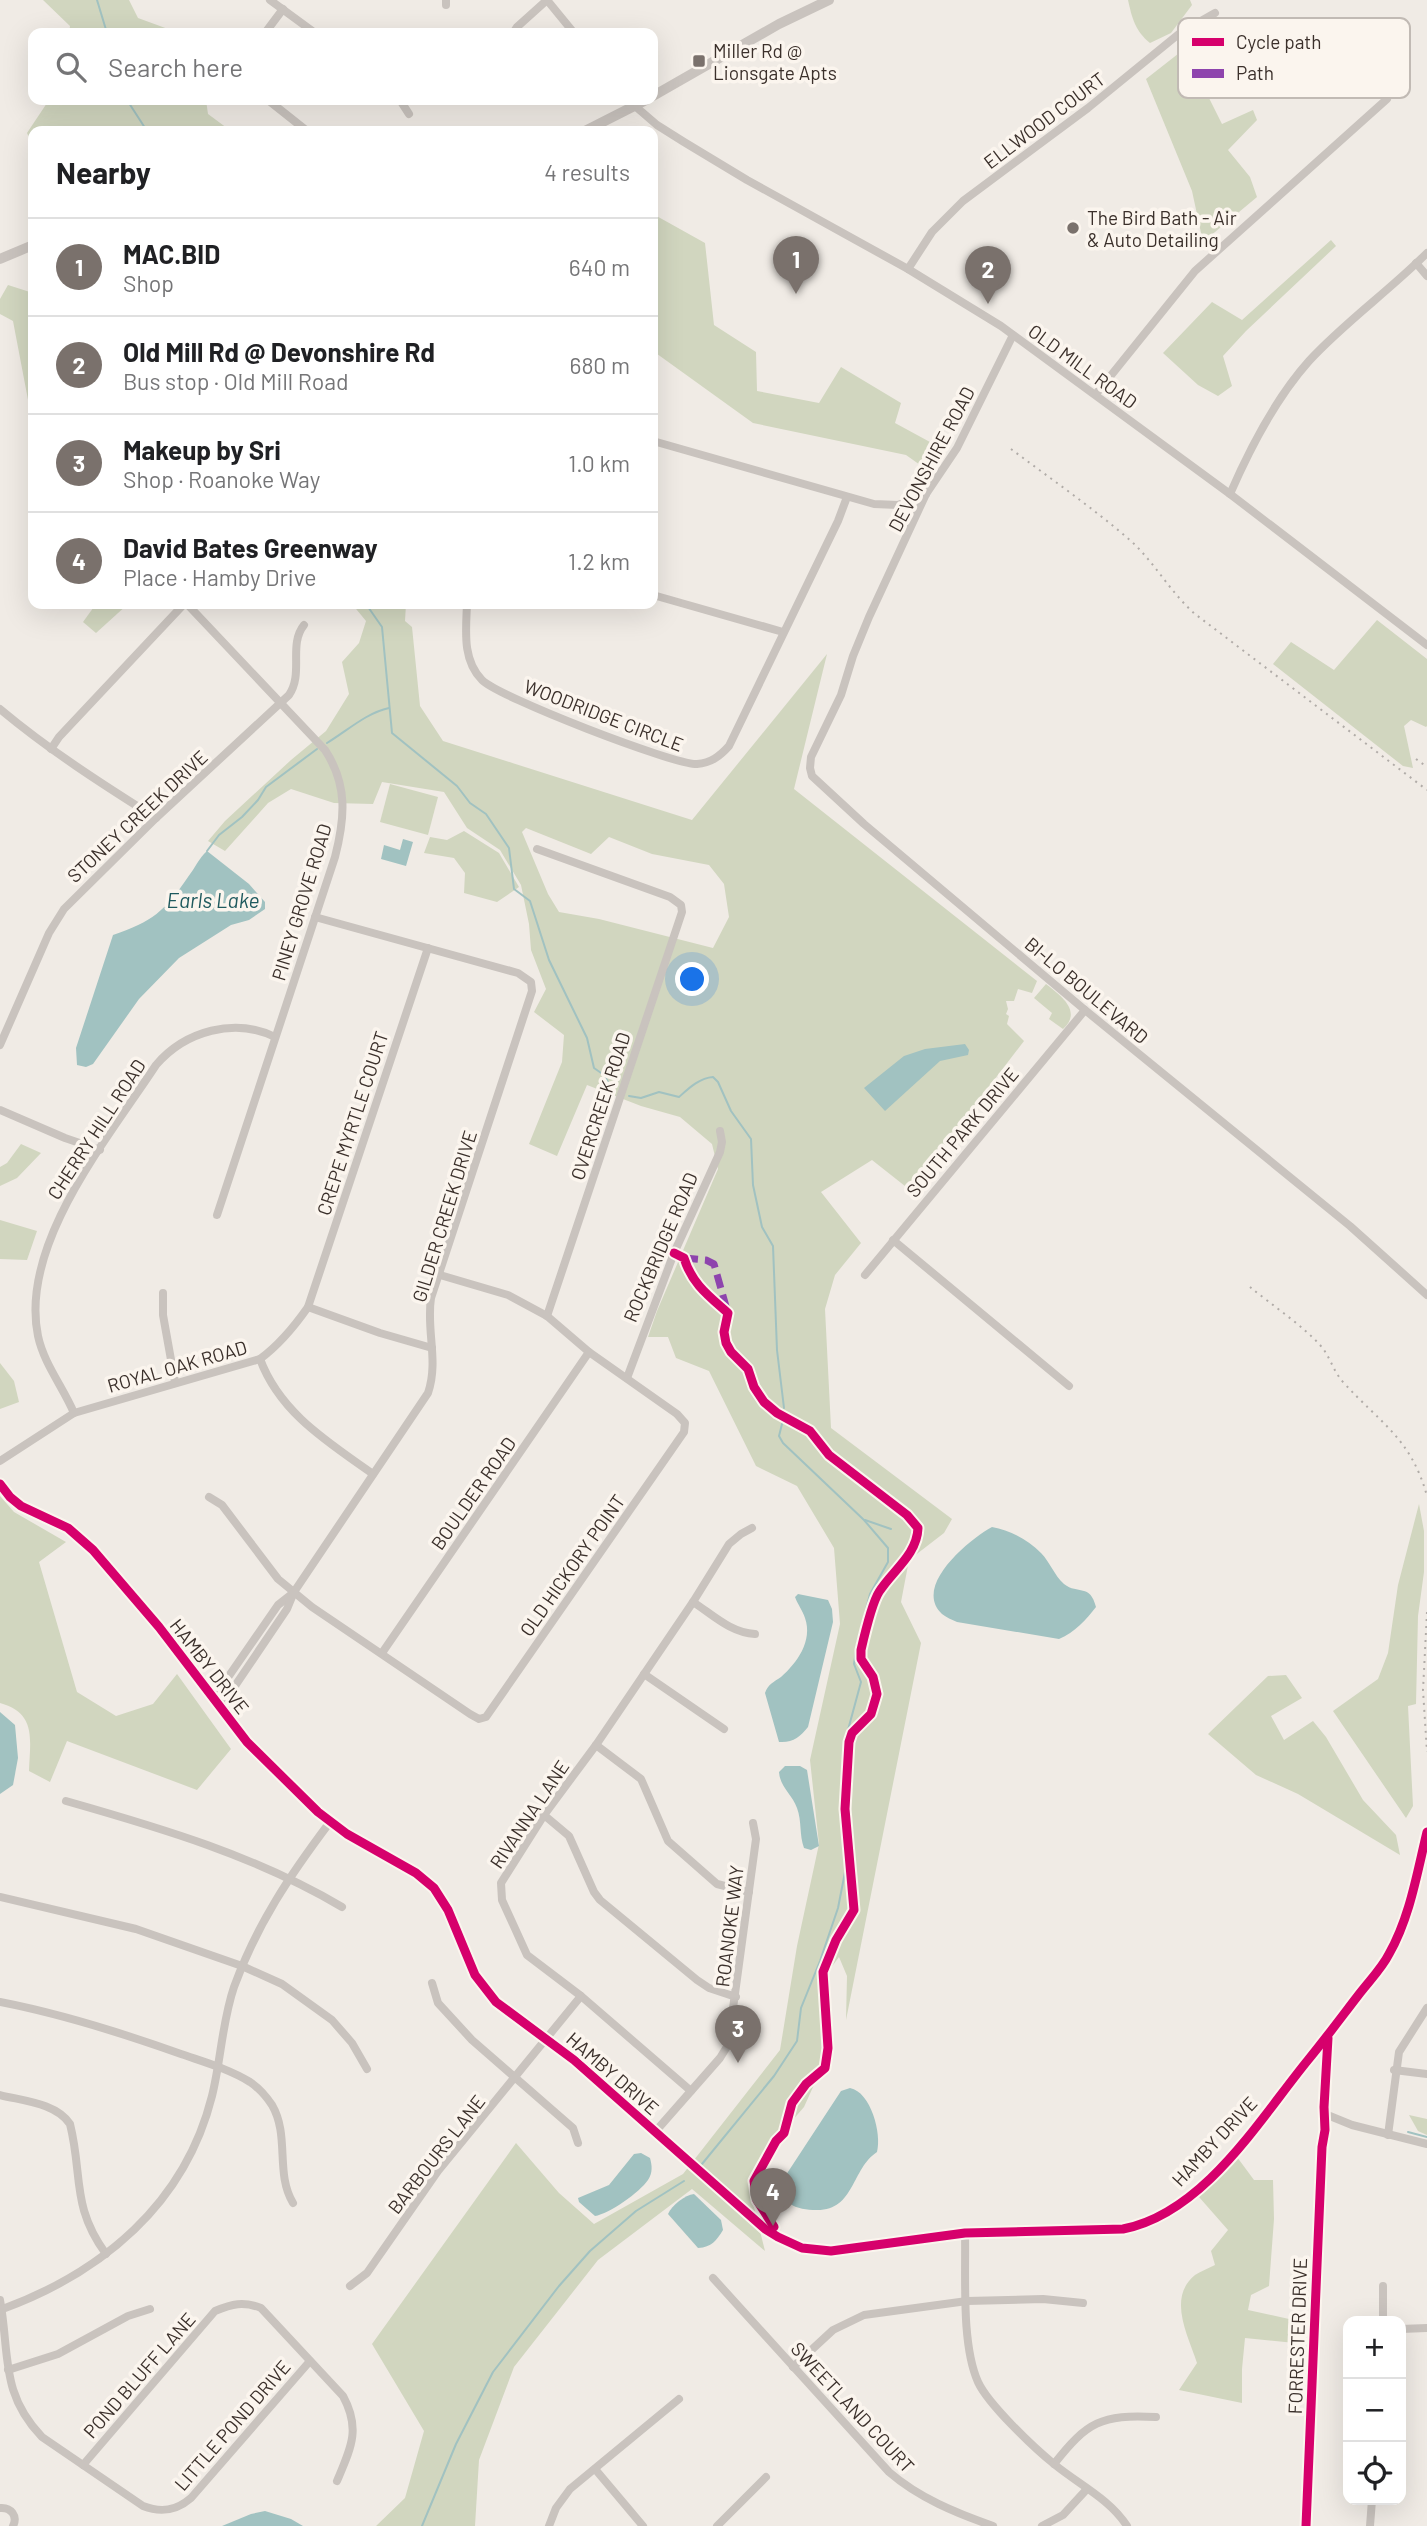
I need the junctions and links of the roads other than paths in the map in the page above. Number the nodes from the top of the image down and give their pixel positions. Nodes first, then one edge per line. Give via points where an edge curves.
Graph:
1 (270, 0) edge
2 (547, 0) edge
3 (830, 0) edge
4 (283, 9) junction
5 (1215, 13) dead end
6 (1206, 18) edge
7 (269, 28) edge
8 (309, 28) edge
9 (516, 28) edge
10 (570, 28) edge
11 (1178, 35) edge
12 (658, 93) edge
13 (1387, 99) dead end
14 (274, 105) edge
15 (403, 105) edge
16 (628, 105) edge
17 (633, 105) edge
18 (409, 114) dead end
19 (301, 126) edge
20 (593, 126) edge
21 (658, 126) edge
22 (658, 126) edge
23 (28, 247) edge
24 (1427, 253) edge
25 (0, 259) edge
26 (1416, 264) junction
27 (908, 269) junction
28 (1427, 276) edge
29 (1013, 335) junction
30 (1096, 394) junction
31 (658, 443) edge
32 (926, 494) junction
33 (1230, 494) junction
34 (847, 497) junction
35 (658, 596) edge
36 (181, 609) edge
37 (191, 609) edge
38 (467, 609) edge
39 (304, 625) dead end
40 (783, 632) junction
41 (1427, 645) edge
42 (847, 676) joint
43 (282, 704) junction
44 (4, 712) edge
45 (0, 725) edge
46 (51, 749) junction
47 (156, 818) junction
48 (537, 849) dead end
49 (315, 917) junction
50 (428, 948) junction
51 (1085, 1010) junction
52 (275, 1037) junction
53 (0, 1045) edge
54 (0, 1110) edge
55 (720, 1131) dead end
56 (100, 1150) junction
57 (217, 1215) dead end
58 (893, 1240) junction
59 (440, 1275) junction
60 (864, 1275) dead end
61 (163, 1293) dead end
62 (1427, 1295) edge
63 (308, 1307) junction
64 (547, 1316) junction
65 (432, 1348) junction
66 (589, 1352) junction
67 (260, 1359) junction
68 (627, 1378) junction
69 (175, 1382) junction
70 (1069, 1386) dead end
71 (74, 1413) junction
72 (0, 1461) edge
73 (373, 1474) junction
74 (0, 1484) edge
75 (209, 1497) dead end
76 (752, 1528) dead end
77 (294, 1592) junction
78 (693, 1602) junction
79 (755, 1634) dead end
80 (382, 1653) junction
81 (644, 1674) junction
82 (216, 1703) junction
83 (724, 1729) dead end
84 (596, 1745) junction
85 (66, 1801) dead end
86 (544, 1815) junction
87 (330, 1822) junction
88 (753, 1823) dead end
89 (1427, 1832) edge
90 (289, 1878) junction
91 (749, 1892) junction
92 (0, 1897) edge
93 (342, 1907) dead end
94 (242, 1966) junction
95 (432, 1983) dead end
96 (581, 1996) junction
97 (736, 1997) junction
98 (0, 2002) edge
99 (1427, 2008) edge
100 (1328, 2038) junction
101 (547, 2040) junction
102 (218, 2067) junction
103 (368, 2069) dead end
104 (1394, 2070) junction
105 (1427, 2074) edge
106 (515, 2079) junction
107 (691, 2091) junction
108 (0, 2095) edge
109 (1325, 2111) junction
110 (1352, 2125) junction
111 (1325, 2130) junction
112 (655, 2132) junction
113 (1388, 2135) junction
114 (578, 2143) dead end
115 (1427, 2144) edge
116 (1322, 2147) junction
117 (293, 2203) dead end
118 (965, 2233) junction
119 (106, 2254) junction
120 (713, 2277) dead end
121 (349, 2286) dead end
122 (1383, 2286) dead end
123 (967, 2301) junction
124 (1083, 2303) dead end
125 (1, 2306) edge
126 (150, 2309) dead end
127 (1383, 2316) edge
128 (1427, 2328) edge
129 (1406, 2329) edge
130 (310, 2361) junction
131 (793, 2367) junction
132 (8, 2370) junction
133 (679, 2399) dead end
134 (1156, 2417) dead end
135 (1054, 2464) junction
136 (83, 2465) junction
137 (595, 2469) junction
138 (766, 2477) dead end
139 (337, 2481) dead end
140 (1087, 2489) junction
141 (1372, 2505) edge
142 (0, 2508) edge
143 (17, 2525) edge
144 (550, 2526) edge
145 (643, 2526) edge
146 (717, 2526) edge
147 (993, 2526) edge
148 (1042, 2526) edge
149 (1127, 2526) edge
150 (1307, 2526) edge
151 (1370, 2526) edge

1 - 4 street
2 - 9 street
2 - 10 street
3 - 12 street
4 - 7 street
4 - 8 street
5 - 6 street, ELLWOOD COURT
11 - 27 street, ELLWOOD COURT via 963,201 932,232
13 - 30 street via 1195,271
14 - 19 street
15 - 18 street
16 - 20 street
17 - 22 street, OLD MILL ROAD
21 - 27 street, OLD MILL ROAD
23 - 25 street
24 - 26 street
26 - 28 street
26 - 33 street via 1299,373 1263,428
27 - 29 street, OLD MILL ROAD
29 - 30 street, OLD MILL ROAD
29 - 32 street, DEVONSHIRE ROAD via 961,440
30 - 33 street, OLD MILL ROAD
31 - 34 street
32 - 34 street via 889,506
32 - 42 street, DEVONSHIRE ROAD via 857,643
33 - 41 street, OLD MILL ROAD
34 - 40 street, WOODRIDGE CIRCLE
35 - 40 street
36 - 46 street
37 - 43 street, PINEY GROVE ROAD
38 - 40 street, WOODRIDGE CIRCLE via 468,654 477,674 490,687 581,726 693,764 717,758 729,746
39 - 43 street, STONEY CREEK DRIVE via 296,639 295,683
42 - 51 street, BI-LO BOULEVARD via 811,757 814,779
43 - 47 street, STONEY CREEK DRIVE
43 - 49 street, PINEY GROVE ROAD via 325,750 343,794 341,833
44 - 45 street
44 - 46 street
46 - 47 street
47 - 53 street, STONEY CREEK DRIVE via 57,918
48 - 64 street, OVERCREEK ROAD via 681,905
49 - 50 street
49 - 52 street, PINEY GROVE ROAD
50 - 59 street, GILDER CREEK DRIVE via 518,973 531,982 533,991
50 - 63 street, CREPE MYRTLE COURT
51 - 58 street, SOUTH PARK DRIVE
51 - 62 street, BI-LO BOULEVARD via 1350,1226
52 - 56 street, CHERRY HILL ROAD via 232,1028 203,1032 180,1043 156,1065
52 - 57 street, PINEY GROVE ROAD
54 - 56 street
55 - 68 street, ROCKBRIDGE ROAD via 720,1152 674,1252
56 - 71 street, CHERRY HILL ROAD via 57,1222 36,1301 41,1348
58 - 60 street, SOUTH PARK DRIVE
58 - 70 street
59 - 64 street via 508,1295
59 - 65 street, GILDER CREEK DRIVE via 430,1306
61 - 69 street
63 - 65 street
63 - 67 street, ROYAL OAK ROAD via 275,1348
64 - 66 street
65 - 73 street, GILDER CREEK DRIVE via 434,1371 428,1393
66 - 68 street
66 - 80 street, BOULDER ROAD
67 - 69 street, ROYAL OAK ROAD
67 - 73 street via 299,1420
68 - 80 street, OLD HICKORY POINT via 682,1418 685,1427 486,1717 470,1714
69 - 71 street, ROYAL OAK ROAD
71 - 72 street, ROYAL OAK ROAD
73 - 77 street, GILDER CREEK DRIVE
74 - 82 street, HAMBY DRIVE via 21,1506 68,1528 93,1550
75 - 77 street via 222,1505 278,1580
76 - 78 street, RIVANNA LANE via 729,1544
77 - 80 street
77 - 82 street, GILDER CREEK DRIVE via 287,1609
78 - 79 street via 743,1634
78 - 81 street, RIVANNA LANE
81 - 83 street
81 - 84 street, RIVANNA LANE
82 - 87 street, HAMBY DRIVE via 247,1742
84 - 86 street, RIVANNA LANE
84 - 91 street via 641,1779 668,1841 717,1884
85 - 90 street via 156,1826
86 - 96 street, RIVANNA LANE via 501,1883 502,1900 527,1955
86 - 97 street via 569,1836 600,1900 697,1980
87 - 90 street
87 - 101 street, HAMBY DRIVE via 434,1888 485,1990
88 - 91 street, ROANOKE WAY via 756,1839
89 - 100 street via 1396,1941
90 - 93 street
90 - 94 street
91 - 97 street, ROANOKE WAY
92 - 94 street via 136,1929
94 - 102 street via 226,2014
94 - 103 street via 282,1984 332,2020
95 - 106 street via 438,2003
96 - 101 street, BARBOURS LANE
96 - 107 street, RIVANNA LANE
97 - 107 street, ROANOKE WAY via 725,2051
98 - 102 street via 81,2021
99 - 104 street via 1399,2052
100 - 109 street, FORRESTER DRIVE
100 - 118 street, HAMBY DRIVE via 1219,2168 1159,2217 1135,2227 1099,2231
101 - 106 street, BARBOURS LANE
101 - 112 street, HAMBY DRIVE
102 - 117 street via 251,2083 276,2113 281,2127 283,2182
102 - 119 street via 204,2125 176,2183 148,2217
104 - 105 street
104 - 113 street
106 - 114 street via 573,2128
106 - 121 street, BARBOURS LANE via 438,2171 368,2273
107 - 112 street, ROANOKE WAY
108 - 119 street via 65,2115 74,2140 85,2216
109 - 110 street
109 - 111 street, FORRESTER DRIVE
109 - 116 street, FORRESTER DRIVE via 1321,2115
110 - 111 street
110 - 113 street
111 - 116 street, FORRESTER DRIVE
112 - 118 street, HAMBY DRIVE via 765,2229 802,2248 844,2250
113 - 115 street
116 - 150 street, FORRESTER DRIVE
118 - 123 street
119 - 125 street via 44,2293
120 - 131 street, SWEETLAND COURT
122 - 127 street
123 - 124 street via 1043,2298
123 - 131 street via 864,2315 833,2330
123 - 135 street via 971,2359 979,2383 992,2404
125 - 132 street, LITTLE POND DRIVE
126 - 132 street via 58,2354
128 - 129 street
130 - 136 street, LITTLE POND DRIVE via 191,2498 176,2508 163,2511 143,2506
130 - 136 street, POND BLUFF LANE via 261,2308 247,2303 215,2311
130 - 139 street, POND BLUFF LANE via 342,2396 352,2417 353,2439
131 - 147 street, SWEETLAND COURT via 902,2484
132 - 136 street, LITTLE POND DRIVE via 16,2403 30,2424
133 - 137 street
134 - 135 street via 1119,2417 1091,2425
135 - 140 street
137 - 144 street via 562,2499
137 - 145 street
138 - 146 street
140 - 148 street via 1063,2515
140 - 149 street via 1115,2510
141 - 151 street
142 - 143 street via 13,2513

